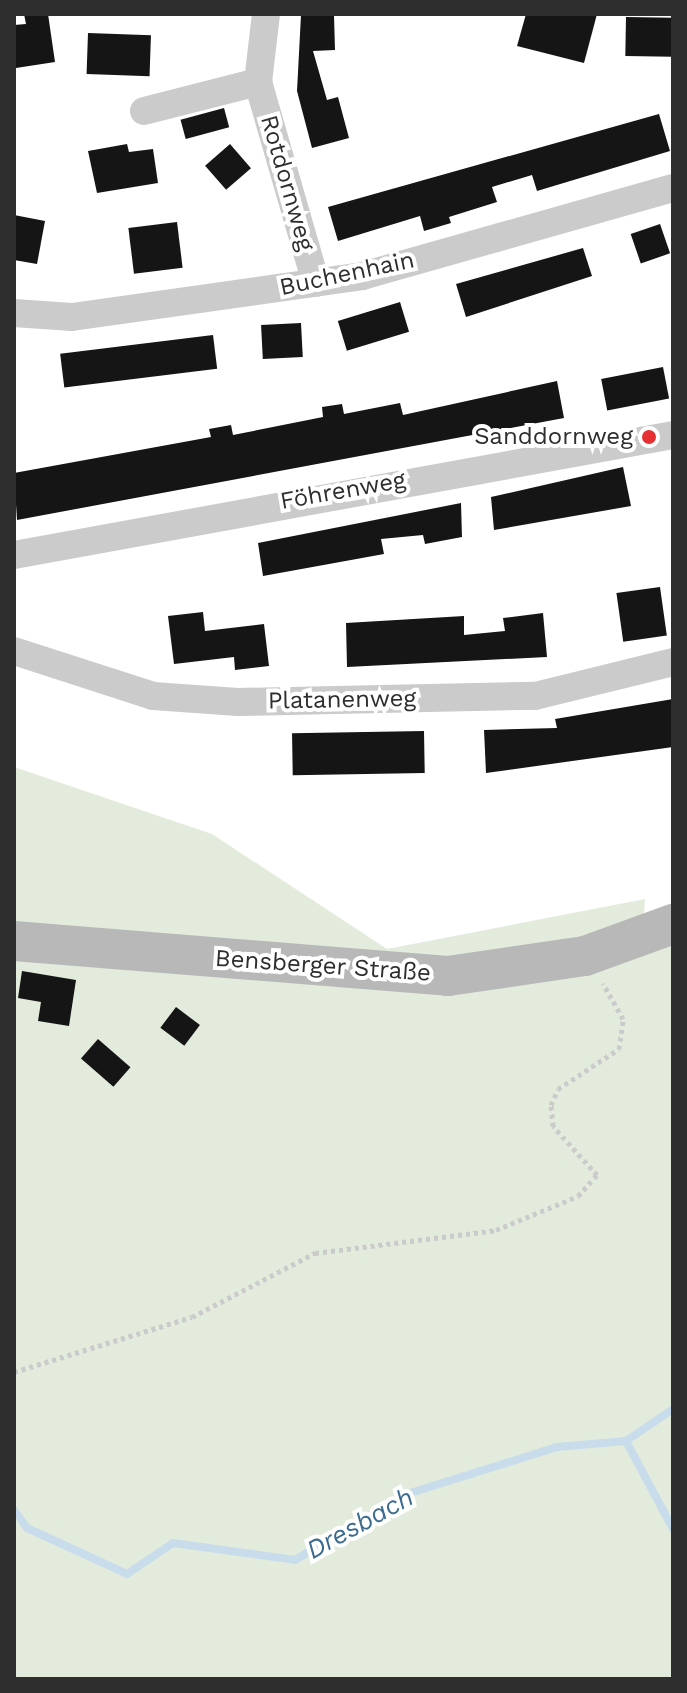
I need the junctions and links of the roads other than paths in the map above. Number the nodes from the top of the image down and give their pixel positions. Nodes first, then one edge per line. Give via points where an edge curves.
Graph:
1 (266, 14) edge
2 (258, 82) junction
3 (144, 111) dead end
4 (673, 188) edge
5 (316, 283) junction
6 (14, 313) edge
7 (673, 435) edge
8 (14, 555) edge
9 (14, 651) edge
10 (673, 662) edge
11 (673, 924) edge
12 (14, 941) edge

1 - 2 street, Rotdornweg
2 - 3 street, Rotdornweg
2 - 5 street, Rotdornweg
4 - 5 street, Buchenhain
5 - 6 street, Buchenhain via 72,317
7 - 8 street, Föhrenweg
9 - 10 street, Platanenweg via 153,696 238,702 535,696
11 - 12 main road, Bensberger Straße via 585,956 475,973 373,975

